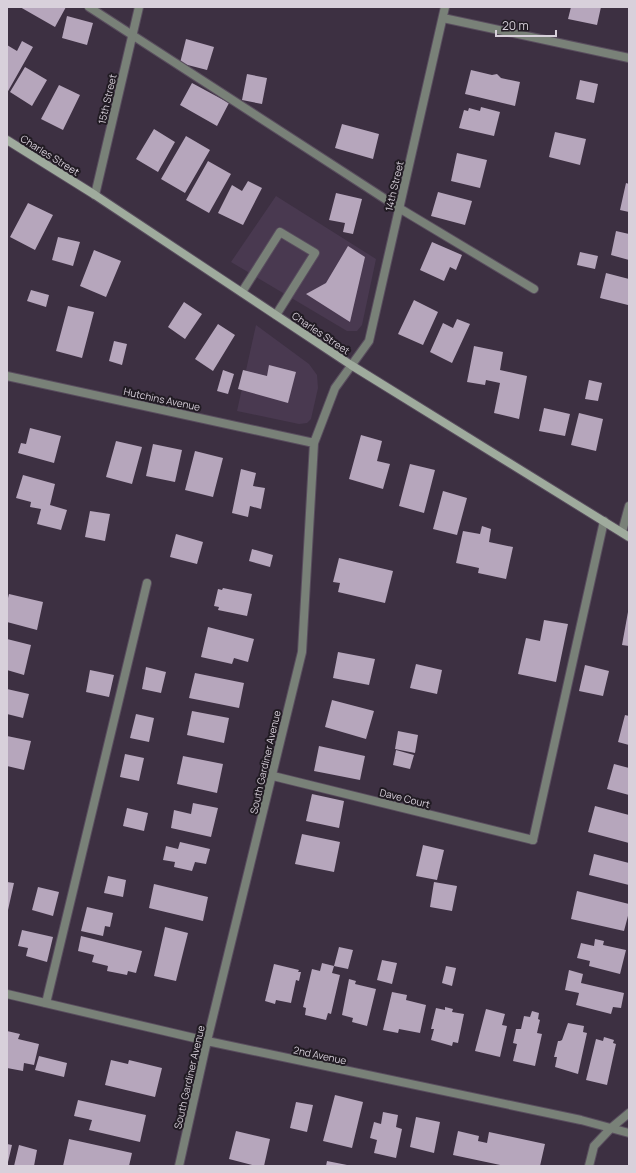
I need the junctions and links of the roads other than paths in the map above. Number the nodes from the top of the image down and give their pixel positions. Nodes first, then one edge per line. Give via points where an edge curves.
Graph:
1 (89, 7) edge
2 (139, 7) edge
3 (445, 7) edge
4 (442, 18) junction
5 (132, 35) junction
6 (629, 58) edge
7 (8, 144) edge
8 (95, 195) junction
9 (399, 208) junction
10 (534, 289) dead end
11 (242, 292) junction
12 (276, 315) junction
13 (351, 364) junction
14 (7, 376) edge
15 (314, 443) junction
16 (629, 506) edge
17 (604, 521) junction
18 (625, 534) edge
19 (147, 583) dead end
20 (273, 776) junction
21 (7, 994) edge
22 (46, 1003) junction
23 (207, 1042) junction
24 (629, 1113) edge
25 (611, 1128) junction
26 (629, 1133) edge
27 (179, 1166) edge
28 (589, 1166) edge

1 - 5 street
2 - 5 street, 15th Street
3 - 4 street, 14th Street
4 - 6 street
4 - 9 street, 14th Street
5 - 8 street, 15th Street
5 - 9 street
7 - 8 main road, Charles Street
8 - 11 main road, Charles Street
9 - 10 street
9 - 13 street, 14th Street via 369,340
11 - 12 main road, Charles Street
11 - 12 street via 280,232 315,253
12 - 13 main road, Charles Street
13 - 15 street, South Gardiner Avenue via 335,388
13 - 17 main road, Charles Street
14 - 15 street, Hutchins Avenue
15 - 20 street, South Gardiner Avenue via 302,652
16 - 18 street
17 - 18 main road, Charles Street
17 - 20 street, Dave Court via 533,840
19 - 22 street
20 - 23 street, South Gardiner Avenue
21 - 22 street, 2nd Avenue
22 - 23 street, 2nd Avenue
23 - 25 street, 2nd Avenue
23 - 27 street, South Gardiner Avenue
24 - 25 street
25 - 26 street, 2nd Avenue
25 - 28 street via 594,1146

